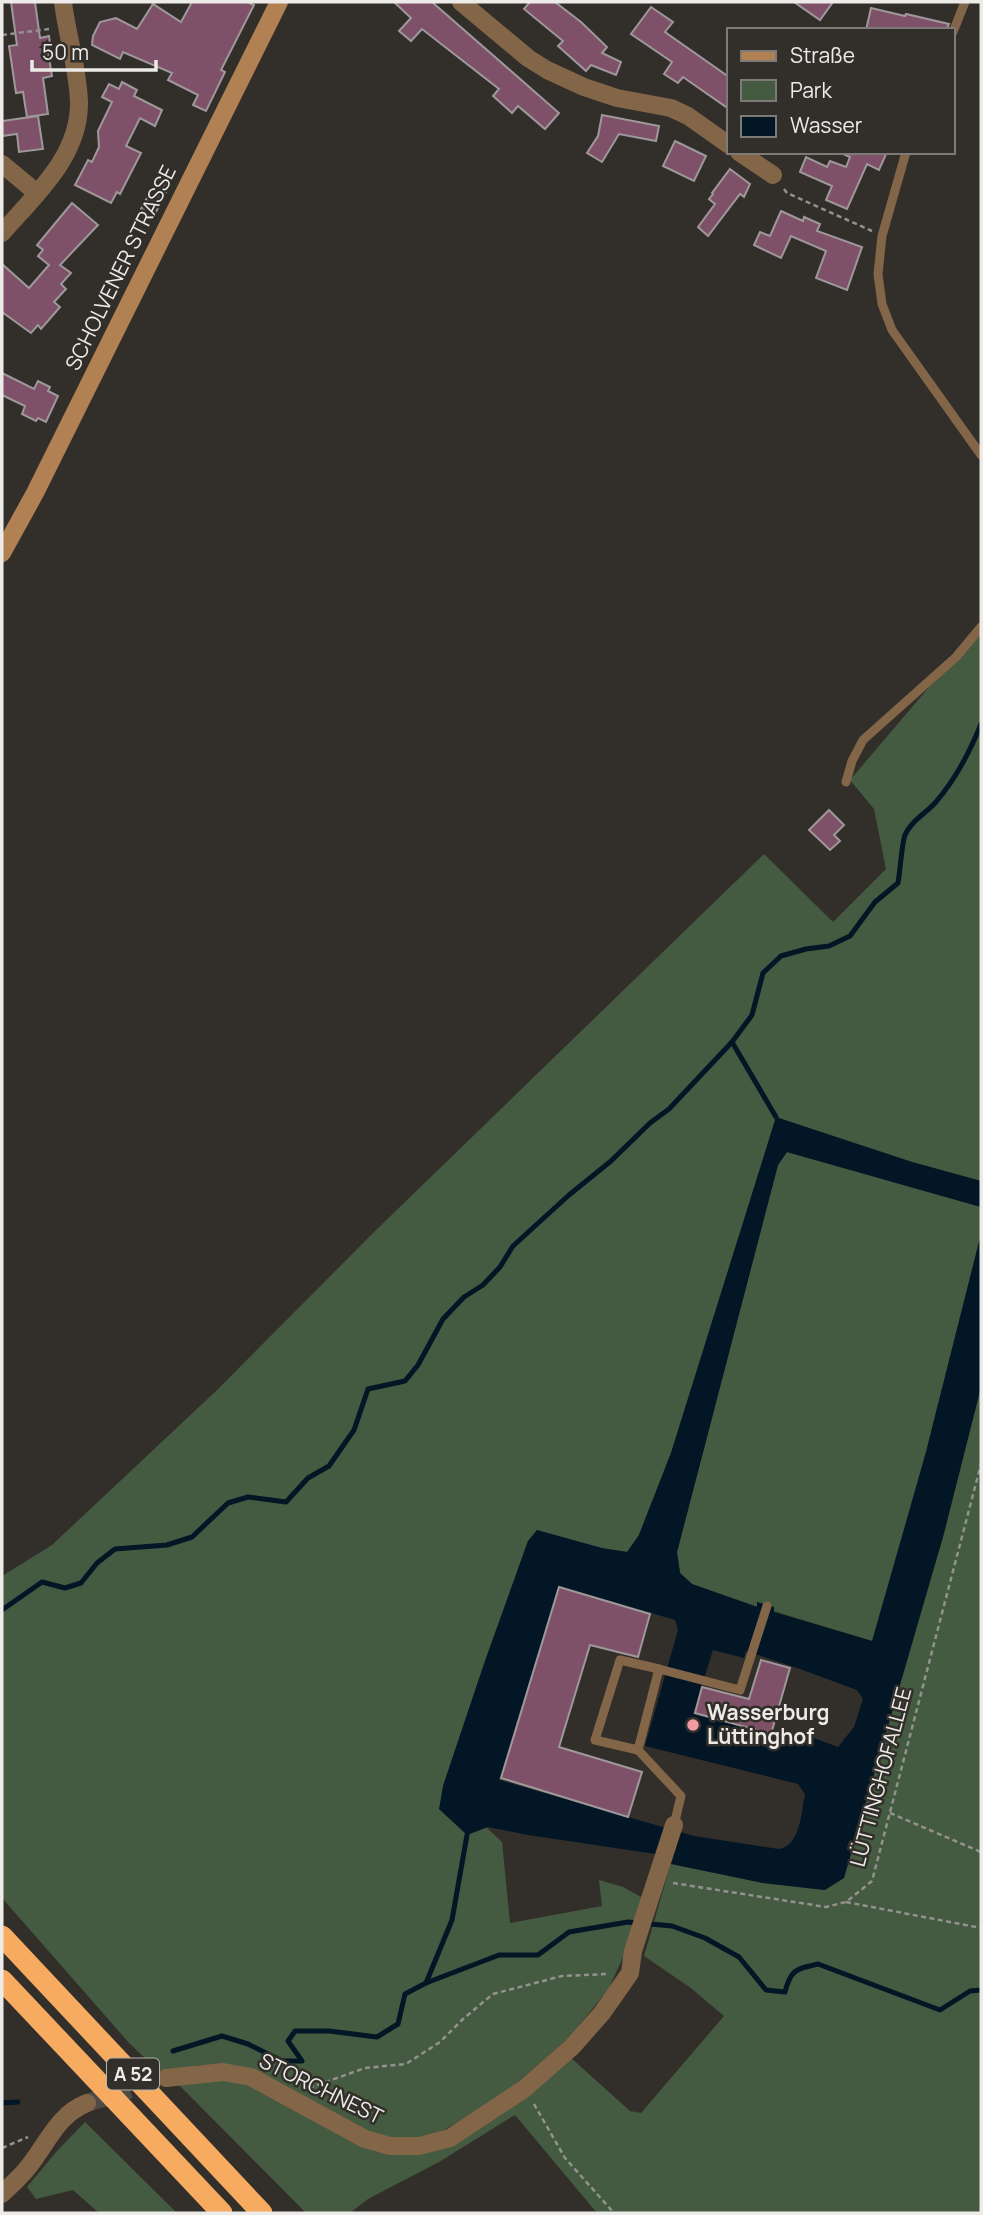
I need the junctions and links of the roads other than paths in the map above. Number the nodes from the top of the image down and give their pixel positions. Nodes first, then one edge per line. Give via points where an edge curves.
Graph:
1 (63, 2) edge
2 (279, 2) edge
3 (461, 2) edge
4 (965, 2) edge
5 (955, 28) edge
6 (727, 144) edge
7 (742, 154) edge
8 (905, 154) edge
9 (2, 164) edge
10 (773, 176) road end
11 (37, 193) junction
12 (2, 233) edge
13 (981, 455) edge
14 (2, 553) edge
15 (981, 627) edge
16 (846, 782) dead end
17 (766, 1606) dead end
18 (661, 1669) junction
19 (638, 1750) junction
20 (674, 1825) joint
21 (2, 1937) edge
22 (2, 1980) edge
23 (166, 2078) tunnel mouth
24 (87, 2103) tunnel mouth
25 (2, 2194) edge
26 (222, 2213) edge
27 (262, 2213) edge

1 - 11 street via 79,103 74,137
2 - 14 main road, SCHOLVENER STRASSE
3 - 6 street via 547,70 618,99 671,108
4 - 5 lane
7 - 10 street
8 - 13 lane via 882,236 878,274 882,304 892,330
9 - 11 street
11 - 12 street
15 - 16 lane via 956,657 863,740
17 - 18 lane via 740,1690
18 - 19 lane
18 - 19 lane via 620,1660 595,1740
19 - 20 lane via 681,1796
20 - 23 street, STORCHNEST via 630,1973 602,2013 524,2089 450,2138 419,2146 390,2146 365,2139 251,2077 223,2072
21 - 27 highway, A 52
22 - 26 highway, A 52
24 - 25 street via 73,2108

